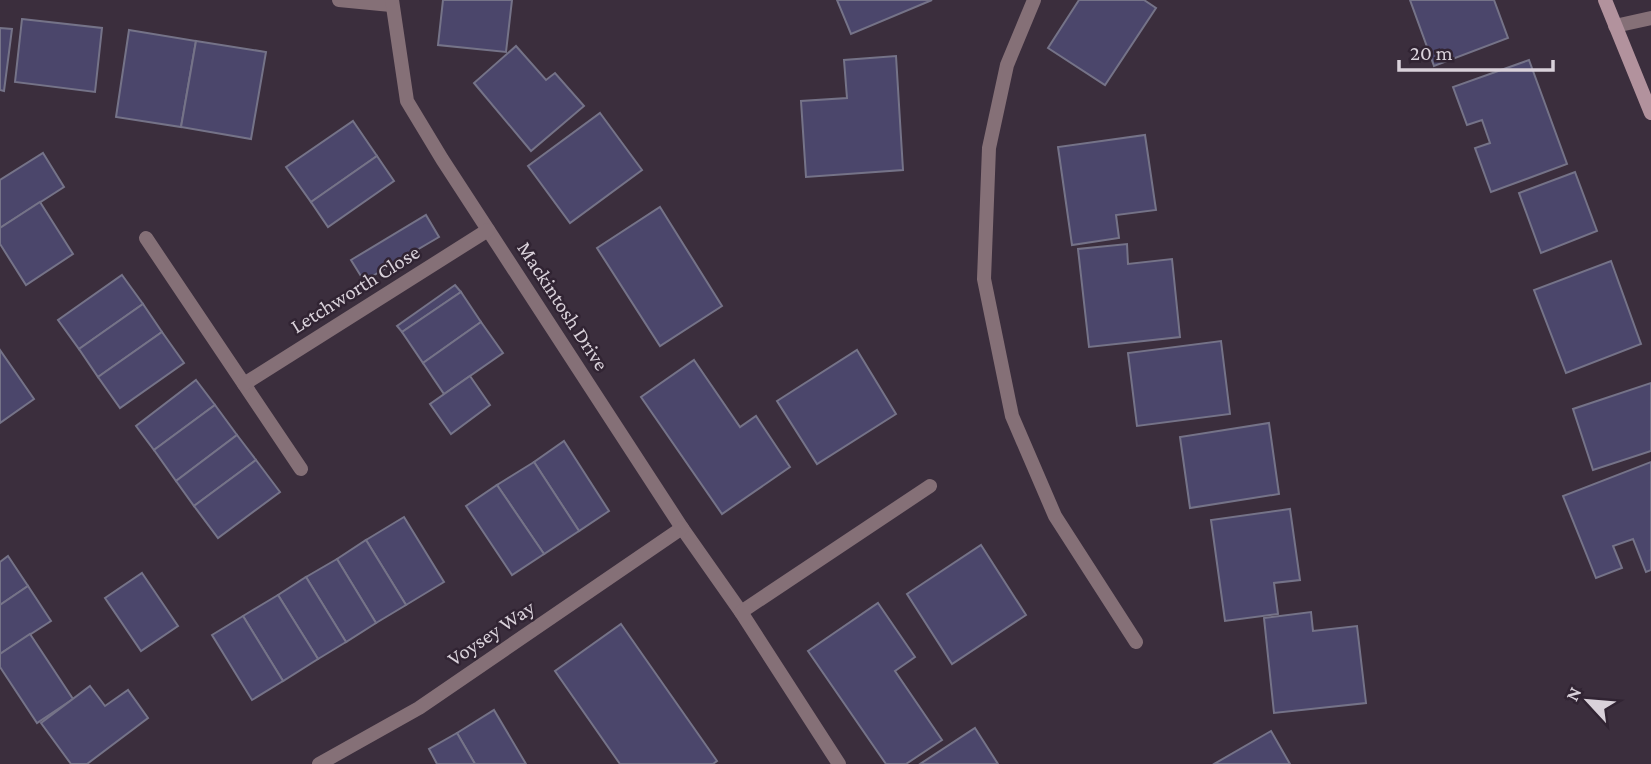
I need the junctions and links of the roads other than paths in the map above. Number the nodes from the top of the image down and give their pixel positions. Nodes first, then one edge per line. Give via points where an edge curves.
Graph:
1 (339, 0) edge
2 (1034, 0) edge
3 (1605, 0) edge
4 (391, 3) edge
5 (1651, 18) edge
6 (1615, 26) junction
7 (1651, 113) edge
8 (488, 230) junction
9 (146, 238) dead end
10 (244, 384) junction
11 (301, 469) dead end
12 (930, 486) dead end
13 (682, 528) junction
14 (741, 612) junction
15 (1136, 642) dead end
16 (319, 764) edge
17 (839, 764) edge

1 - 4 street
2 - 15 street via 1007,65 989,148 984,278 1017,428 1055,516
3 - 6 street
4 - 8 street, Mackintosh Drive via 407,101
5 - 6 street
6 - 7 street
8 - 10 street, Letchworth Close
8 - 13 street, Mackintosh Drive
9 - 10 street
10 - 11 street
12 - 14 street
13 - 14 street, Mackintosh Drive
13 - 16 street, Voysey Way via 419,708
14 - 17 street, Mackintosh Drive

